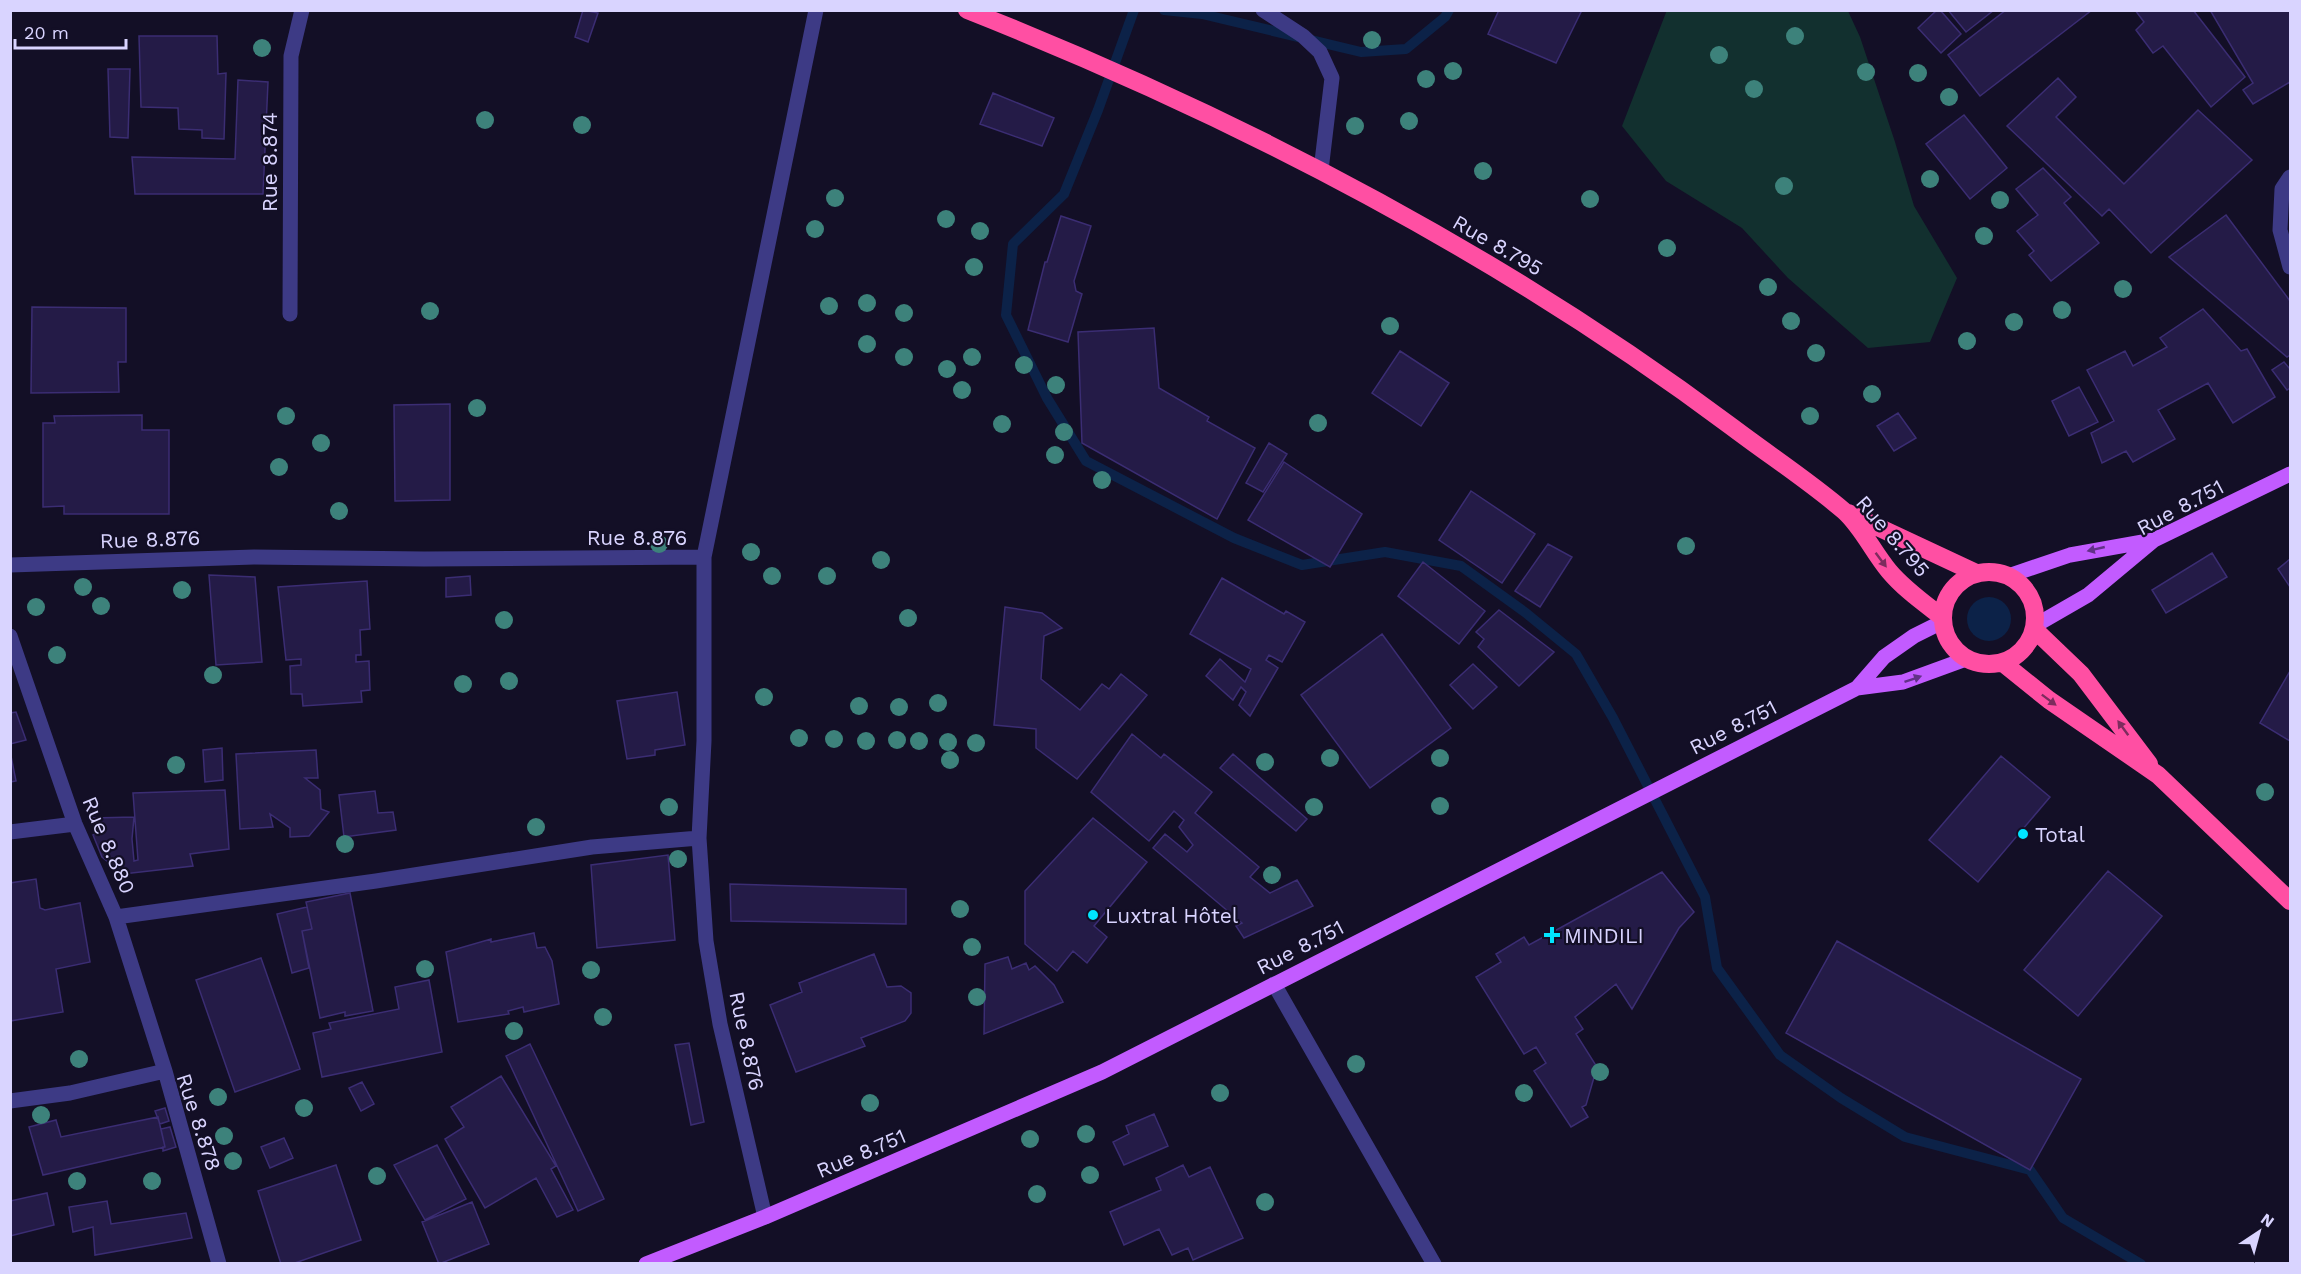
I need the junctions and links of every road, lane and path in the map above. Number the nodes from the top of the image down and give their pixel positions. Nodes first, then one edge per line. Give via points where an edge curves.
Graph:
1 (302, 10) edge
2 (816, 10) edge
3 (967, 10) edge
4 (1263, 10) edge
5 (1321, 170) junction
6 (2290, 177) edge
7 (2290, 267) edge
8 (290, 314) dead end
9 (2290, 474) edge
10 (1846, 513) junction
11 (2154, 540) junction
12 (704, 557) junction
13 (10, 565) edge
14 (1976, 573) junction
15 (2008, 576) junction
16 (1942, 619) junction
17 (2035, 627) junction
18 (10, 636) edge
19 (1966, 659) junction
20 (2003, 663) junction
21 (1857, 688) junction
22 (2158, 775) junction
23 (75, 824) junction
24 (10, 832) edge
25 (699, 838) junction
26 (2290, 901) edge
27 (116, 917) junction
28 (1274, 984) junction
29 (165, 1071) junction
30 (10, 1101) edge
31 (765, 1217) junction
32 (219, 1263) edge
33 (646, 1263) edge
34 (1434, 1263) edge

1 - 8 street, Rue 8.874 via 291,56
2 - 12 street
3 - 5 highway, Rue 8.795 via 1180,102
4 - 5 street via 1320,52 1332,78
5 - 10 highway, Rue 8.795 via 1509,276 1668,380
6 - 7 street via 2282,189 2280,230
9 - 11 main road, Rue 8.751
10 - 14 highway
10 -> 16 highway, Rue 8.795 via 1890,572
11 -> 15 main road via 2070,555
11 - 17 main road, Rue 8.751 via 2088,595
12 - 13 street, Rue 8.876 via 254,557
12 - 25 street, Rue 8.876 via 704,741
14 - 15 highway via 1993,571
14 - 16 highway via 1959,582 1947,597
15 - 17 highway via 2030,596
16 - 19 highway via 1946,637
16 - 21 main road via 1884,657
17 - 20 highway via 2018,656
22 -> 17 highway via 2081,674
18 - 23 street, Rue 8.880
19 - 20 highway via 1984,665
21 -> 19 main road, Rue 8.751 via 1903,682
20 -> 22 highway via 2049,700
21 - 28 main road, Rue 8.751
22 - 26 highway
23 - 24 street
23 - 27 street, Rue 8.880
25 - 27 street via 592,847
25 - 31 street, Rue 8.876 via 706,941
27 - 29 street, Rue 8.880
28 - 31 main road, Rue 8.751 via 1102,1072
28 - 34 street
29 - 30 street, Rue 8.878 via 70,1093
29 - 32 street, Rue 8.878
31 - 33 main road, Rue 8.751

